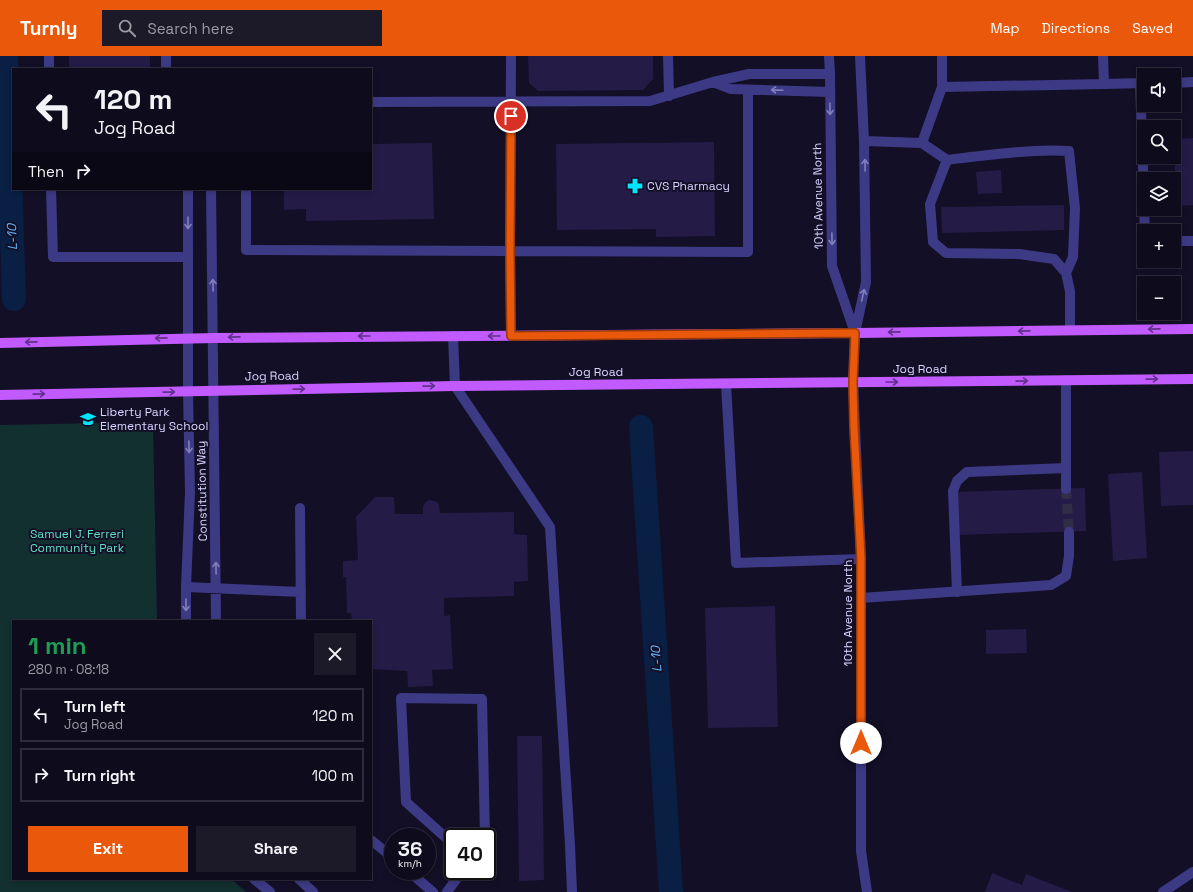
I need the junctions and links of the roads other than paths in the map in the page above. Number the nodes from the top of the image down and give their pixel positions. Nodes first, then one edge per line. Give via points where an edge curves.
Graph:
1 (50, 56) edge
2 (166, 56) edge
3 (511, 56) edge
4 (668, 56) edge
5 (829, 56) edge
6 (860, 56) edge
7 (942, 56) edge
8 (1103, 56) edge
9 (49, 68) edge
10 (166, 68) edge
11 (830, 74) junction
12 (714, 82) junction
13 (1193, 82) edge
14 (1137, 83) edge
15 (1181, 83) edge
16 (1104, 84) junction
17 (942, 87) junction
18 (748, 90) junction
19 (830, 92) junction
20 (669, 96) junction
21 (372, 102) edge
22 (511, 102) junction
23 (1143, 112) edge
24 (864, 141) junction
25 (922, 143) junction
26 (947, 160) junction
27 (1144, 172) edge
28 (51, 190) edge
29 (188, 190) edge
30 (211, 190) edge
31 (246, 190) edge
32 (1181, 241) edge
33 (1193, 241) edge
34 (510, 251) junction
35 (188, 257) junction
36 (1066, 273) junction
37 (1193, 329) edge
38 (1070, 330) junction
39 (855, 333) junction
40 (453, 336) junction
41 (511, 336) junction
42 (188, 338) junction
43 (214, 338) junction
44 (0, 342) edge
45 (1193, 379) edge
46 (1066, 380) junction
47 (853, 382) junction
48 (726, 384) junction
49 (455, 386) junction
50 (188, 391) junction
51 (214, 391) junction
52 (0, 395) edge
53 (1066, 468) junction
54 (1066, 489) tunnel mouth
55 (300, 508) dead end
56 (1069, 532) tunnel mouth
57 (861, 559) junction
58 (186, 587) junction
59 (216, 589) junction
60 (301, 592) junction
61 (957, 592) junction
62 (861, 598) junction
63 (186, 620) edge
64 (216, 620) edge
65 (301, 620) edge
66 (485, 828) edge
67 (444, 836) edge
68 (372, 841) edge
69 (384, 851) edge
70 (1193, 872) edge
71 (255, 880) edge
72 (300, 880) edge
73 (419, 880) edge
74 (456, 880) edge
75 (270, 892) edge
76 (313, 892) edge
77 (433, 892) edge
78 (447, 892) edge
79 (572, 892) edge
80 (867, 892) edge
81 (1163, 892) edge

1 - 9 street
2 - 10 street
3 - 22 street
4 - 20 street
5 - 11 street, 10th Avenue North
6 - 24 street, 10th Avenue North
7 - 17 street
8 - 16 street
11 - 12 street via 749,74
11 - 19 street, 10th Avenue North
12 - 18 street via 731,89
12 - 20 street
13 - 15 street
14 - 16 street
16 - 17 street
17 - 25 street
19 -> 18 street
18 - 34 street via 748,252
19 -> 39 street, 10th Avenue North via 832,266
20 - 22 street via 650,101
21 - 22 street
22 - 34 street
23 - 27 street
24 - 25 street
39 -> 24 street, 10th Avenue North via 866,282
25 - 26 street
26 - 36 street via 930,204 933,242 946,253 1020,254 1054,260
26 - 36 street via 1043,150 1069,151 1075,208 1073,257
28 - 35 street via 53,257
29 -> 35 street, Constitution Way
43 -> 30 street, Constitution Way
31 - 34 street via 246,250
32 - 33 street
34 - 41 street
35 - 42 street, Constitution Way
36 - 38 street via 1070,291
37 -> 38 main road
38 -> 39 main road
39 - 41 main road
39 - 47 street, 10th Avenue North
41 -> 40 main road
40 -> 43 main road
40 - 49 street
42 - 43 main road
42 -> 44 main road
42 - 50 street, Constitution Way
43 - 51 street, Constitution Way
46 -> 45 main road, Jog Road
47 -> 46 main road, Jog Road
46 - 53 street
47 - 48 main road, Jog Road
47 - 57 street, 10th Avenue North
48 - 49 main road, Jog Road
48 - 57 street via 736,563
51 -> 49 main road, Jog Road
49 - 79 street via 550,527
50 - 51 main road, Jog Road
52 -> 50 main road, Jog Road
50 -> 58 street, Constitution Way via 190,492
59 -> 51 street, Constitution Way
53 - 54 street
53 - 61 street via 967,472 957,481 953,491
55 - 60 street
56 - 61 street via 1066,576 1051,585
57 - 62 street, 10th Avenue North
58 - 59 street
58 -> 63 street, Constitution Way
59 - 60 street
59 - 64 street, Constitution Way
60 - 65 street
61 - 62 street
62 - 80 street, 10th Avenue North via 861,851
66 - 67 street via 482,699 401,698 406,802
68 - 69 street
70 - 81 street
71 - 75 street
72 - 76 street
73 - 77 street
74 - 78 street

